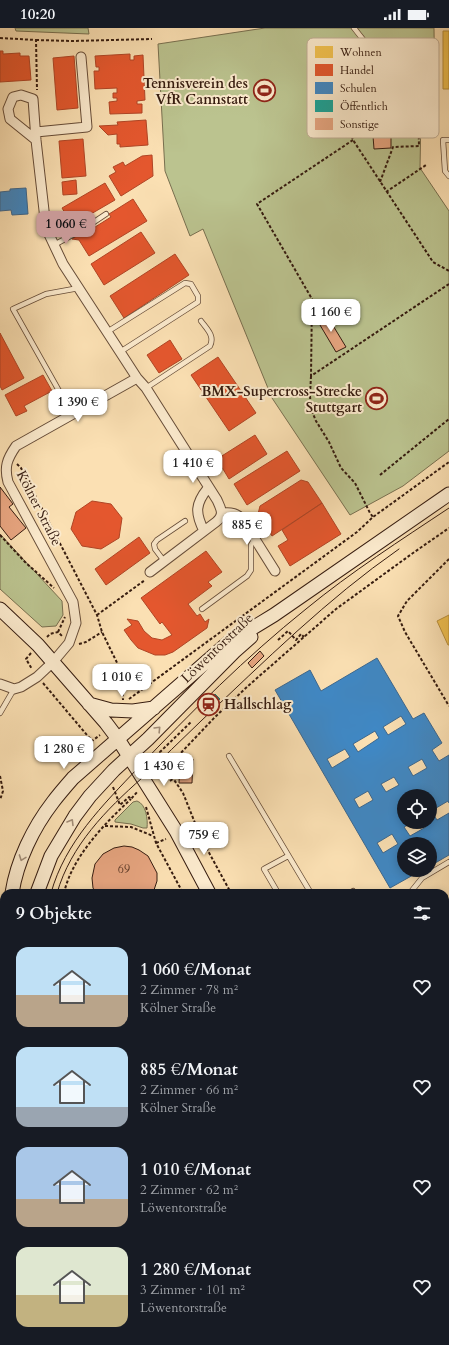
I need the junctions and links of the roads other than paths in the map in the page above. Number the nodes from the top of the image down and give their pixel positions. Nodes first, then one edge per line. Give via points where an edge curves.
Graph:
1 (354, 28) edge
2 (362, 38) edge
3 (81, 57) dead end
4 (36, 136) junction
5 (449, 140) edge
6 (449, 176) edge
7 (106, 214) dead end
8 (54, 245) junction
9 (79, 288) junction
10 (201, 321) dead end
11 (107, 332) junction
12 (120, 352) junction
13 (137, 378) junction
14 (146, 388) junction
15 (72, 415) junction
16 (3, 473) edge
17 (208, 488) junction
18 (449, 494) edge
19 (222, 513) junction
20 (184, 521) dead end
21 (204, 531) junction
22 (255, 538) junction
23 (164, 561) junction
24 (275, 571) dead end
25 (150, 572) road end
26 (0, 609) edge
27 (202, 609) dead end
28 (274, 615) junction
29 (53, 662) junction
30 (0, 684) edge
31 (14, 689) junction
32 (89, 704) junction
33 (154, 708) junction
34 (0, 713) edge
35 (118, 739) junction
36 (130, 756) junction
37 (229, 756) dead end
38 (288, 856) junction
39 (449, 862) edge
40 (13, 889) edge
41 (39, 889) edge
42 (207, 889) edge
43 (276, 889) edge
44 (308, 889) edge
45 (413, 889) edge

1 - 2 lane
3 - 4 street via 87,127
4 - 4 street via 10,118 8,109 13,97 22,95 33,99
4 - 8 street via 46,228
5 - 6 lane via 442,140 445,171
7 - 8 lane
8 - 9 street
9 - 11 street
9 - 15 lane via 46,294 13,309
10 - 14 lane via 212,337 210,346
11 - 12 street
11 - 12 lane via 185,283 191,284 198,296 198,302
12 - 13 street
13 - 14 street
13 - 15 street, Kölner Straße
14 - 17 street
15 - 16 street, Kölner Straße via 16,446
16 - 29 street, Kölner Straße via 73,602 76,623 69,643
17 - 19 street
17 - 21 street via 198,502 197,514
18 - 28 main road, Löwentorstraße
19 - 21 street via 220,519
19 - 22 street via 239,515
20 - 23 lane via 154,544
21 - 23 street
22 - 24 street
22 - 27 lane via 251,545 251,570 247,576
23 - 25 street
26 - 29 main road
28 - 33 main road, Löwentorstraße via 228,643
36 -> 28 main road, Löwentorstraße
29 - 31 street, Kölner Straße via 37,677
29 - 32 main road
30 - 31 street
31 - 34 lane
32 - 33 main road via 111,710 133,711
32 - 35 main road
33 - 35 main road, Löwentorstraße
35 - 36 main road
35 -> 40 main road, Löwentorstraße via 73,778 52,802 24,851
41 -> 36 main road, Löwentorstraße via 51,856 75,816 98,786
36 - 42 main road via 176,831
37 - 38 lane
38 - 43 lane via 264,869
38 - 44 lane
39 - 45 lane via 422,878

